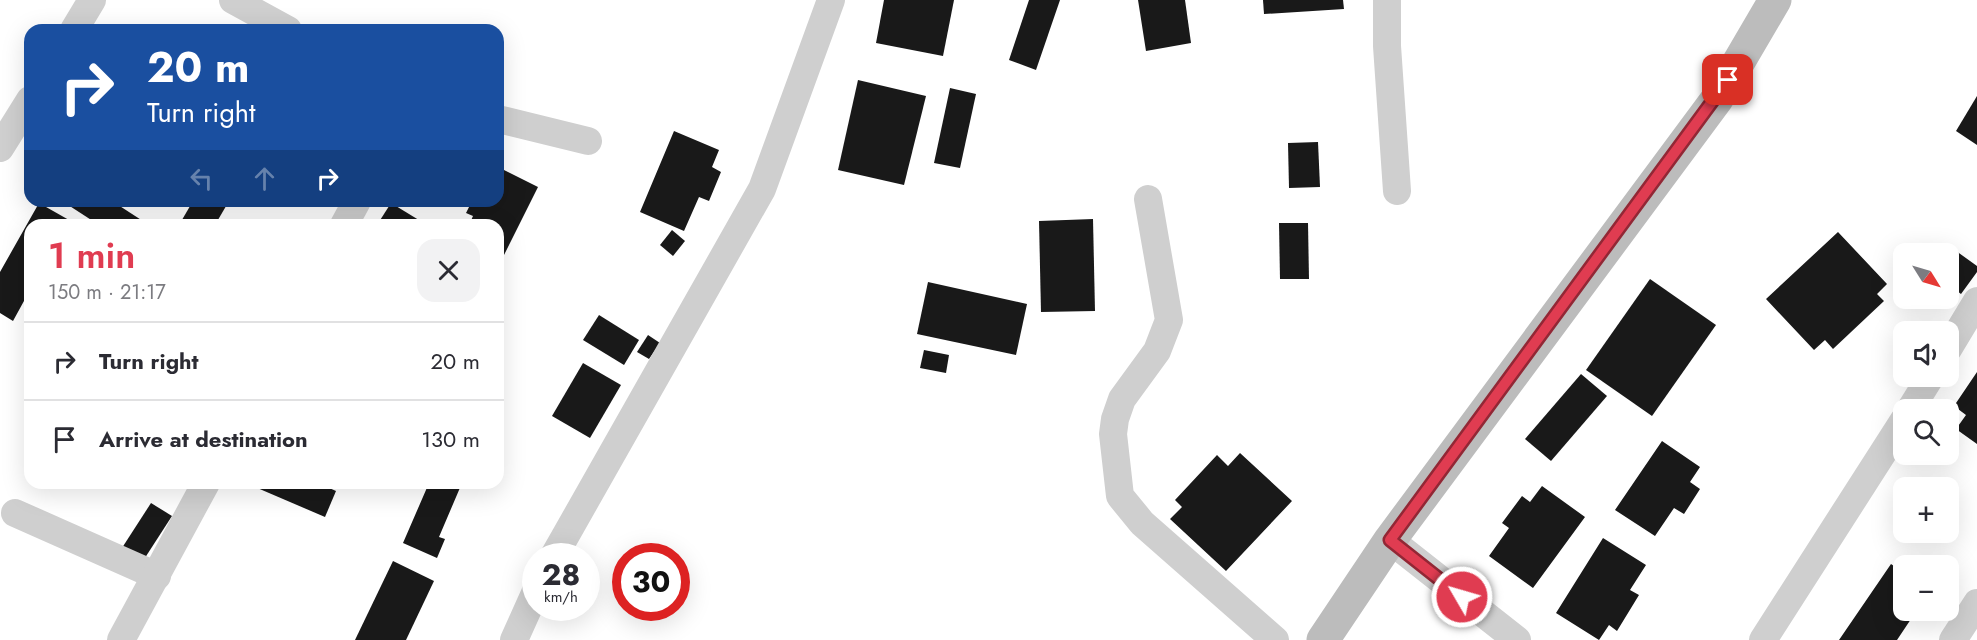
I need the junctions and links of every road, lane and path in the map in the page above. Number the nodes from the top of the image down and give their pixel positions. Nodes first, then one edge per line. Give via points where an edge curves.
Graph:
1 (92, 0) edge
2 (232, 0) edge
3 (831, 0) edge
4 (1387, 0) edge
5 (1775, 0) edge
6 (78, 24) edge
7 (277, 24) edge
8 (24, 110) edge
9 (504, 120) edge
10 (588, 141) dead end
11 (0, 148) edge
12 (1397, 191) dead end
13 (1148, 199) dead end
14 (1977, 301) edge
15 (1959, 331) edge
16 (1893, 437) edge
17 (203, 489) edge
18 (15, 513) dead end
19 (1390, 540) junction
20 (561, 543) edge
21 (157, 576) junction
22 (1977, 603) edge
23 (523, 621) edge
24 (121, 640) edge
25 (514, 640) edge
26 (1275, 640) edge
27 (1323, 640) edge
28 (1517, 640) edge
29 (1763, 640) edge
30 (1953, 640) edge

1 - 6 street
2 - 7 street
3 - 20 street via 762,189
4 - 12 street
5 - 19 street via 1717,99
8 - 11 street
9 - 10 street
13 - 26 street via 1170,321 1157,351 1122,399 1115,418 1113,434 1120,496 1142,523
14 - 15 street
16 - 29 street
17 - 21 street
18 - 21 street
19 - 27 street
19 - 28 street
21 - 24 street
22 - 30 street
23 - 25 street

